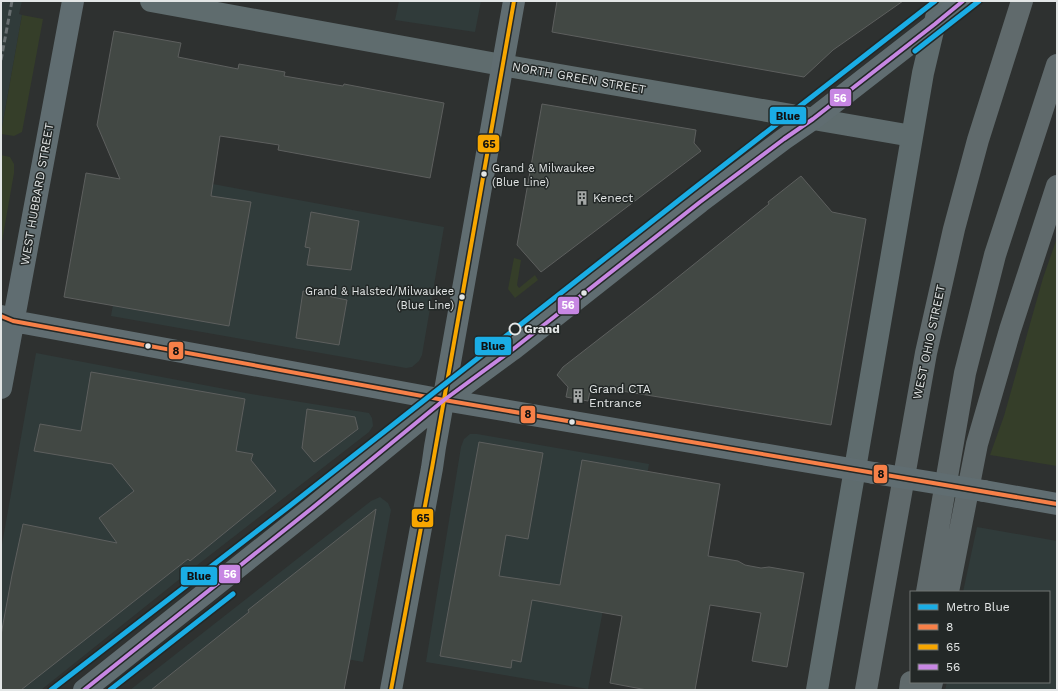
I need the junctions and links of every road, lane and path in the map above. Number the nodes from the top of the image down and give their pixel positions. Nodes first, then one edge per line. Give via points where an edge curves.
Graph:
1 (73, 1) edge
2 (151, 1) edge
3 (514, 1) edge
4 (940, 1) edge
5 (962, 1) edge
6 (1022, 1) edge
7 (935, 24) junction
8 (502, 65) junction
9 (1057, 65) edge
10 (813, 119) junction
11 (912, 136) junction
12 (1057, 186) edge
13 (5, 320) edge
14 (1, 388) edge
15 (444, 400) junction
16 (865, 471) junction
17 (1057, 504) edge
18 (927, 591) edge
19 (948, 591) edge
20 (84, 690) edge
21 (391, 690) edge
22 (817, 690) edge
23 (866, 690) edge

1 - 13 main road, WEST HUBBARD STREET
2 - 8 street, NORTH GREEN STREET
3 - 8 main road
4 - 7 street
5 - 7 main road
6 - 23 highway, WEST OHIO STREET via 976,148 954,229 926,353
7 - 10 main road
7 - 11 street
8 - 10 street, NORTH GREEN STREET
8 - 15 main road
9 - 18 highway via 995,255 965,373
10 - 11 street, NORTH GREEN STREET
10 - 15 main road via 700,202 512,350
11 - 16 street
12 - 19 highway via 1010,330 977,444
13 - 14 main road, WEST HUBBARD STREET
13 - 15 main road
15 - 16 main road
15 - 20 main road
15 - 21 main road
16 - 17 main road, bridge
16 - 22 street

